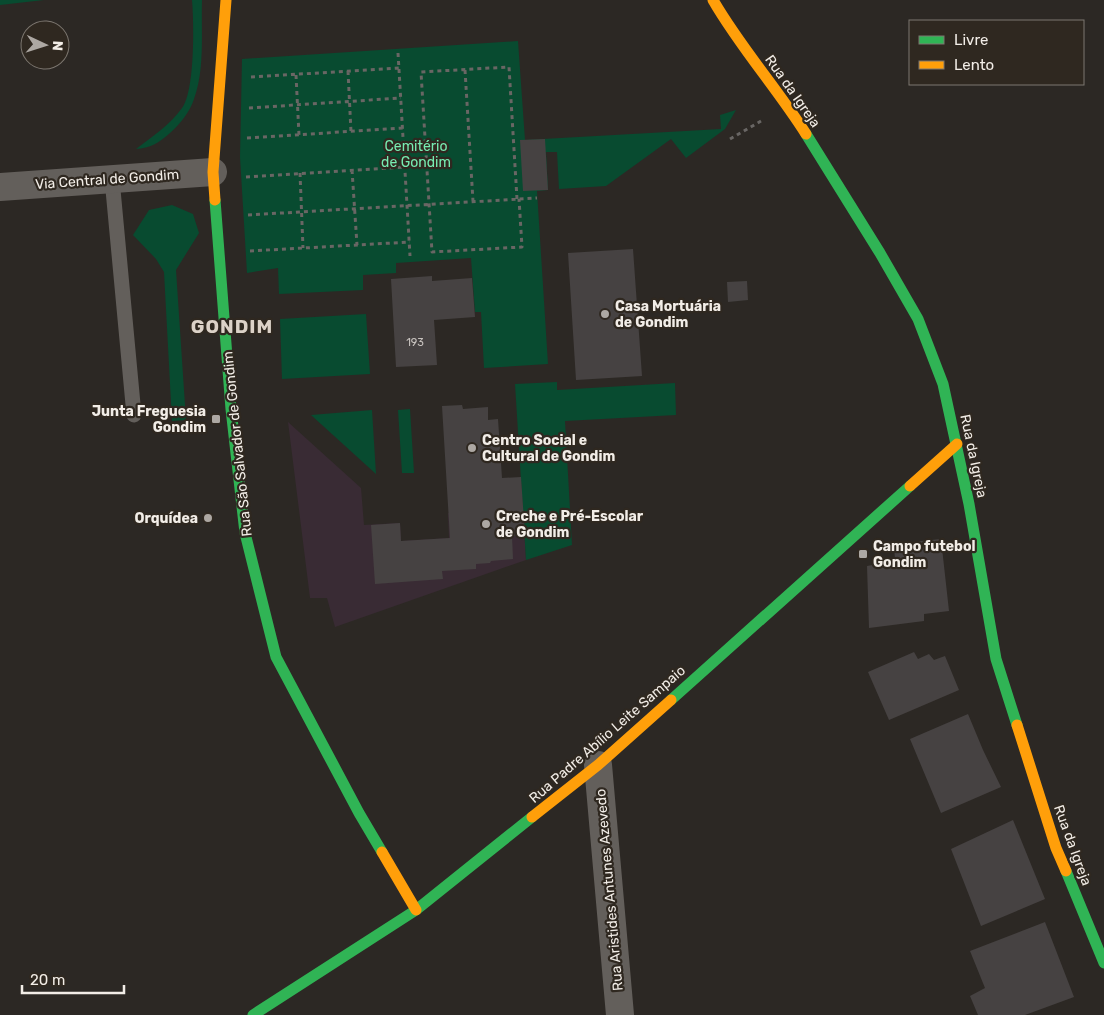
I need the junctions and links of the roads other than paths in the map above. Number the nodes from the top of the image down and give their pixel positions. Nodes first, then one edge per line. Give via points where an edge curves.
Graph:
1 (226, 0) edge
2 (713, 0) edge
3 (214, 172) junction
4 (112, 179) junction
5 (0, 187) edge
6 (134, 415) dead end
7 (957, 444) junction
8 (598, 766) junction
9 (416, 910) junction
10 (1102, 954) edge
11 (253, 1015) edge
12 (620, 1015) edge

1 - 3 street, Rua São Salvador de Gondim
2 - 7 street, Rua da Igreja via 788,106 918,319 942,384
3 - 4 street, Via Central de Gondim
3 - 9 street, Rua São Salvador de Gondim via 231,409 245,533 276,657 359,813
4 - 5 street, Via Central de Gondim
4 - 6 lane
7 - 8 street, Rua Padre Abílio Leite Sampaio
7 - 10 street, Rua da Igreja via 996,659 1056,848
8 - 9 street, Rua Padre Abílio Leite Sampaio
8 - 12 street, Rua Aristides Antunes Azevedo
9 - 11 street, Rua Padre Abílio Leite Sampaio

